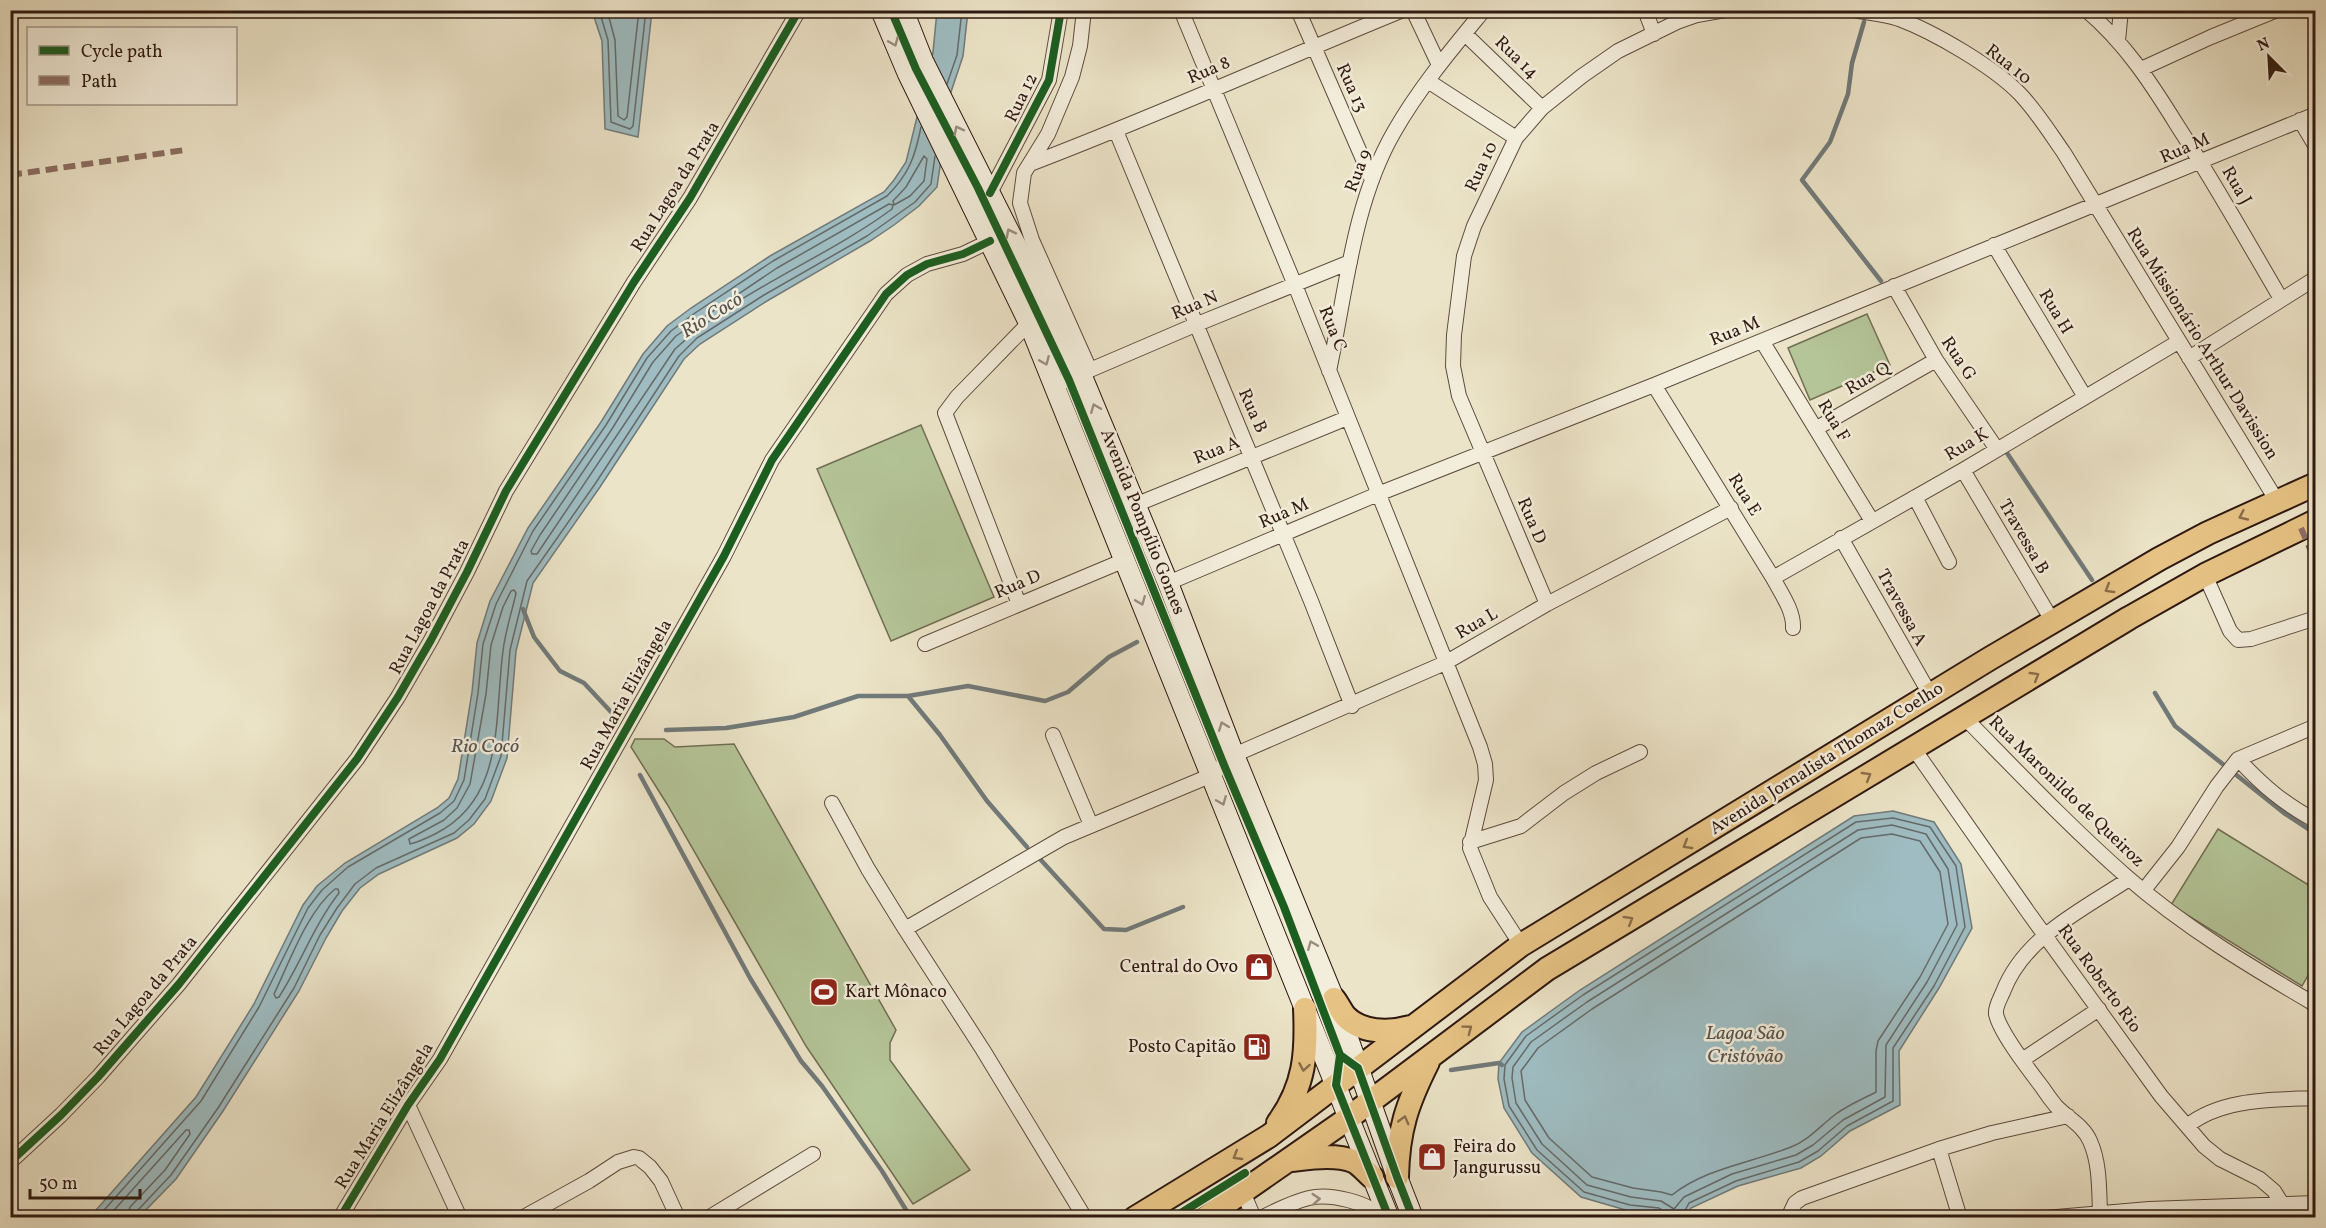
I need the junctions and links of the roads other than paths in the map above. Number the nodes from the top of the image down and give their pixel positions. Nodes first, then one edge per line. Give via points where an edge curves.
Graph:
1 (799, 10) edge
2 (881, 10) edge
3 (903, 10) edge
4 (1061, 10) edge
5 (1084, 10) edge
6 (1181, 10) edge
7 (1298, 10) edge
8 (1403, 10) edge
9 (1413, 10) edge
10 (1484, 10) edge
11 (1645, 10) edge
12 (1725, 10) edge
13 (1853, 10) edge
14 (2086, 10) edge
15 (2121, 10) edge
16 (2273, 11) edge
17 (1696, 13) edge
18 (1897, 15) edge
19 (1654, 33) junction
20 (1465, 34) junction
21 (2118, 41) junction
22 (1313, 47) junction
23 (1439, 65) junction
24 (2141, 69) junction
25 (1428, 81) junction
26 (1212, 88) junction
27 (1542, 108) junction
28 (2316, 114) edge
29 (2300, 120) junction
30 (1116, 131) junction
31 (1516, 138) junction
32 (2316, 147) edge
33 (2200, 162) junction
34 (1030, 164) junction
35 (1372, 180) junction
36 (988, 188) junction
37 (2095, 206) junction
38 (990, 241) junction
39 (1994, 245) junction
40 (1350, 262) junction
41 (2316, 278) edge
42 (1294, 285) junction
43 (1894, 286) junction
44 (2281, 299) junction
45 (1029, 322) junction
46 (1195, 325) junction
47 (1762, 340) junction
48 (2178, 342) junction
49 (2189, 358) junction
50 (1936, 360) junction
51 (1085, 372) junction
52 (1329, 372) junction
53 (1654, 385) junction
54 (1055, 386) junction
55 (2085, 397) junction
56 (1347, 418) junction
57 (1817, 428) junction
58 (1996, 448) junction
59 (1483, 452) junction
60 (1252, 457) junction
61 (1963, 470) junction
62 (2316, 484) edge
63 (1377, 494) junction
64 (1915, 497) junction
65 (2277, 501) junction
66 (1135, 505) junction
67 (1731, 508) junction
68 (1872, 521) junction
69 (2316, 521) edge
70 (1283, 534) junction
71 (1841, 538) junction
72 (1125, 560) junction
73 (1949, 561) dead end
74 (2205, 575) junction
75 (1773, 578) junction
76 (1168, 583) junction
77 (1019, 604) junction
78 (1546, 604) junction
79 (2316, 618) edge
80 (2053, 622) junction
81 (1793, 628) dead end
82 (925, 644) dead end
83 (1445, 663) junction
84 (1930, 696) junction
85 (1352, 706) junction
86 (1965, 718) junction
87 (2316, 726) edge
88 (1053, 735) dead end
89 (1914, 748) junction
90 (1640, 752) dead end
91 (1234, 755) junction
92 (2235, 762) junction
93 (1809, 771) junction
94 (1212, 775) junction
95 (1774, 792) junction
96 (1828, 799) junction
97 (832, 803) dead end
98 (1792, 821) junction
99 (2316, 821) edge
100 (1091, 825) junction
101 (1470, 842) junction
102 (2129, 879) junction
103 (2144, 890) junction
104 (905, 929) junction
105 (2045, 935) junction
106 (1521, 945) junction
107 (1334, 999) junction
108 (2316, 1005) edge
109 (1305, 1009) junction
110 (2099, 1009) junction
111 (1412, 1027) junction
112 (1431, 1058) junction
113 (2022, 1060) junction
114 (1358, 1068) junction
115 (1336, 1085) junction
116 (2316, 1098) edge
117 (1370, 1102) junction
118 (408, 1105) junction
119 (2068, 1116) junction
120 (1349, 1118) junction
121 (2187, 1126) junction
122 (1269, 1136) junction
123 (1939, 1149) junction
124 (813, 1154) dead end
125 (1291, 1160) junction
126 (10, 1162) edge
127 (1372, 1177) junction
128 (1396, 1177) junction
129 (1243, 1192) junction
130 (2316, 1203) edge
131 (2282, 1204) junction
132 (2100, 1213) junction
133 (340, 1218) edge
134 (460, 1218) edge
135 (522, 1218) edge
136 (678, 1218) edge
137 (708, 1218) edge
138 (1085, 1218) edge
139 (1135, 1218) edge
140 (1204, 1218) edge
141 (1254, 1218) edge
142 (1261, 1218) edge
143 (1383, 1218) edge
144 (1389, 1218) edge
145 (1413, 1218) edge
146 (1788, 1218) edge
147 (1960, 1218) edge
148 (2045, 1218) edge

1 - 126 street, Rua Lagoa da Prata via 690,198 506,492 431,640 357,759 179,984 62,1115
2 -> 38 main road, Avenida Pompílio Gomes
36 -> 3 main road, Avenida Pompílio Gomes via 923,61
4 - 36 street, Rua 12 via 1049,80
5 - 34 street, Rua 12 via 1072,77 1048,134
6 - 26 street, Rua C
7 - 22 street, Rua 13
8 - 22 street, Rua 8
9 - 23 street
10 - 20 street, Rua 9
11 - 19 street
12 - 17 street, Rua 10
13 - 18 street, Rua 10
14 - 21 street, Rua J
15 - 21 street
16 - 24 street
17 - 19 street, Rua 10
18 - 37 street, Rua 10 via 1996,74 2018,92 2045,126
19 - 27 street, Rua 10 via 1618,51
20 - 23 street, Rua 9
20 - 27 street, Rua 14
21 - 24 street, Rua J
22 - 26 street, Rua 8
22 - 35 street, Rua 13
23 - 25 street, Rua 9
24 - 33 street, Rua J
25 - 31 street
25 - 35 street, Rua 9 via 1393,133
26 - 30 street, Rua 8
26 - 42 street, Rua C
27 - 31 street, Rua 10
28 - 29 street, Rua M
29 - 32 street
29 - 33 street, Rua M
30 - 34 street, Rua 8
30 - 46 street, Rua B
31 - 59 street, Rua 10 via 1473,226 1464,256 1454,335 1453,366 1459,396
33 - 37 street, Rua M
33 - 44 street, Rua J
34 - 51 street via 1024,173 1020,203 1024,220
35 - 40 street, Rua 9
51 -> 36 main road, Avenida Pompílio Gomes
37 - 39 street, Rua M
37 - 48 street, Rua Missionário Arthur Davission
38 - 45 main road, Avenida Pompílio Gomes
38 - 118 street, Rua Maria Elizângela via 927,264 886,294 772,460 724,556 440,1059
39 - 43 street, Rua M
39 - 55 street, Rua H
40 - 42 street, Rua N
40 - 52 street, Rua 9
41 - 44 street
42 - 46 street, Rua N
42 - 52 street, Rua C
43 - 47 street, Rua M
43 - 50 street, Rua G
44 - 49 street
45 -> 54 main road, Avenida Pompílio Gomes
45 - 77 street via 945,414
46 - 51 street, Rua N
46 - 60 street, Rua B
47 - 53 street, Rua M
47 - 57 street, Rua F
48 - 49 street, Rua Missionário Arthur Davission
48 - 55 street, Rua K
49 - 65 street, Rua Missionário Arthur Davission
50 - 57 street, Rua Q
50 - 58 street, Rua G
51 - 54 street, Rua N
66 -> 51 main road, Avenida Pompílio Gomes
52 - 56 street, Rua C
53 - 59 street, Rua M
53 - 67 street, Rua E
54 - 72 main road, Avenida Pompílio Gomes
55 - 58 street, Rua K
56 - 60 street, Rua A
56 - 63 street, Rua C
57 - 68 street, Rua F
58 - 61 street, Rua K
59 - 63 street, Rua M
59 - 78 street, Rua D
60 - 66 street, Rua A
60 - 70 street, Rua B
61 - 64 street, Rua K
61 - 80 street, Travessa B
62 - 65 main road, Avenida Jornalista Thomaz Coelho
63 - 70 street, Rua M
63 - 83 street, Rua C
64 - 68 street, Rua K
64 - 73 street
65 -> 80 main road, Avenida Jornalista Thomaz Coelho via 2179,548
66 - 76 main road, Avenida Pompílio Gomes
67 - 75 street, Rua E
67 - 78 street, Rua L
68 - 71 street, Rua K
69 - 74 main road, Avenida Jornalista Thomaz Coelho
70 - 76 street, Rua M
70 - 85 street, Rua B
71 - 75 street, Rua K
71 - 84 street, Travessa A
72 - 77 street, Rua D
72 -> 94 main road, Avenida Pompílio Gomes
74 - 79 street via 2230,632 2238,640
86 -> 74 main road, Avenida Jornalista Thomaz Coelho
75 - 81 street, Rua E via 1789,609
91 -> 76 main road, Avenida Pompílio Gomes
77 - 82 street, Rua D
78 - 83 street, Rua L
80 - 84 main road, Avenida Jornalista Thomaz Coelho
83 - 85 street, Rua L
83 - 101 street, Rua C via 1485,764 1483,799
84 - 93 main road, Avenida Jornalista Thomaz Coelho
85 - 91 street, Rua L
86 - 89 main road, Avenida Jornalista Thomaz Coelho
86 - 102 street, Rua Maronildo de Queiroz via 2052,808
87 - 92 street
88 - 100 street
96 -> 89 main road, Avenida Jornalista Thomaz Coelho
89 - 105 street, Rua Roberto Rio
90 - 101 street via 1596,773 1521,826
91 - 94 street, Rua L
107 -> 91 main road, Avenida Pompílio Gomes
92 - 99 street via 2283,802
92 - 103 street
93 - 95 main road, Avenida Jornalista Thomaz Coelho
93 - 96 main road
94 - 100 street, Rua L
94 -> 109 main road, Avenida Pompílio Gomes
95 - 98 main road
95 -> 106 main road, Avenida Jornalista Thomaz Coelho
96 - 98 main road, Avenida Jornalista Thomaz Coelho
97 - 104 street
112 -> 98 main road, Avenida Jornalista Thomaz Coelho via 1546,969
100 - 104 street, Rua L
101 - 106 street via 1490,897
102 - 103 street, Rua Maronildo de Queiroz
102 - 105 street
103 - 108 street, Rua Maronildo de Queiroz via 2224,948
104 - 138 street
105 - 110 street, Rua Roberto Rio
105 - 113 street via 2018,963 1996,1010
106 - 111 main road, Avenida Jornalista Thomaz Coelho
107 - 111 main road via 1345,1016 1367,1028 1389,1031
107 - 114 main road, Avenida Pompílio Gomes
109 - 115 main road, Avenida Pompílio Gomes
109 -> 122 main road via 1304,1070 1290,1107
110 - 113 street
110 - 121 street, Rua Roberto Rio
111 - 114 main road, Avenida Jornalista Thomaz Coelho
112 - 117 main road, Avenida Jornalista Thomaz Coelho
128 -> 112 main road via 1397,1146 1404,1117
113 - 119 street
114 - 115 main road, Avenida Jornalista Thomaz Coelho
114 - 117 main road, Avenida Pompílio Gomes
115 - 120 main road, Avenida Pompílio Gomes
115 - 122 main road, Avenida Jornalista Thomaz Coelho
116 - 121 street via 2242,1104 2206,1115
117 - 120 main road, Avenida Jornalista Thomaz Coelho
117 - 128 main road, Avenida Pompílio Gomes
118 - 133 street, Rua Maria Elizângela
118 - 134 street
119 - 123 street
119 - 132 street via 2090,1141 2098,1173
120 - 125 main road, Avenida Jornalista Thomaz Coelho
120 - 127 main road, Avenida Pompílio Gomes
121 - 131 street, Rua Roberto Rio via 2220,1159 2260,1179
122 -> 139 main road, Avenida Jornalista Thomaz Coelho
123 - 146 street via 1802,1198
123 - 147 street
124 - 137 street
125 - 127 main road via 1343,1159 1354,1162
125 - 129 main road, Avenida Jornalista Thomaz Coelho
127 - 144 main road, Avenida Pompílio Gomes
128 - 145 main road, Avenida Pompílio Gomes
129 - 140 main road, Avenida Jornalista Thomaz Coelho
129 - 141 street
130 - 131 street
131 - 132 street
132 - 148 street
135 - 136 street via 618,1162 634,1157 650,1167 661,1181
142 -> 143 street via 1312,1197 1362,1204 1375,1209

